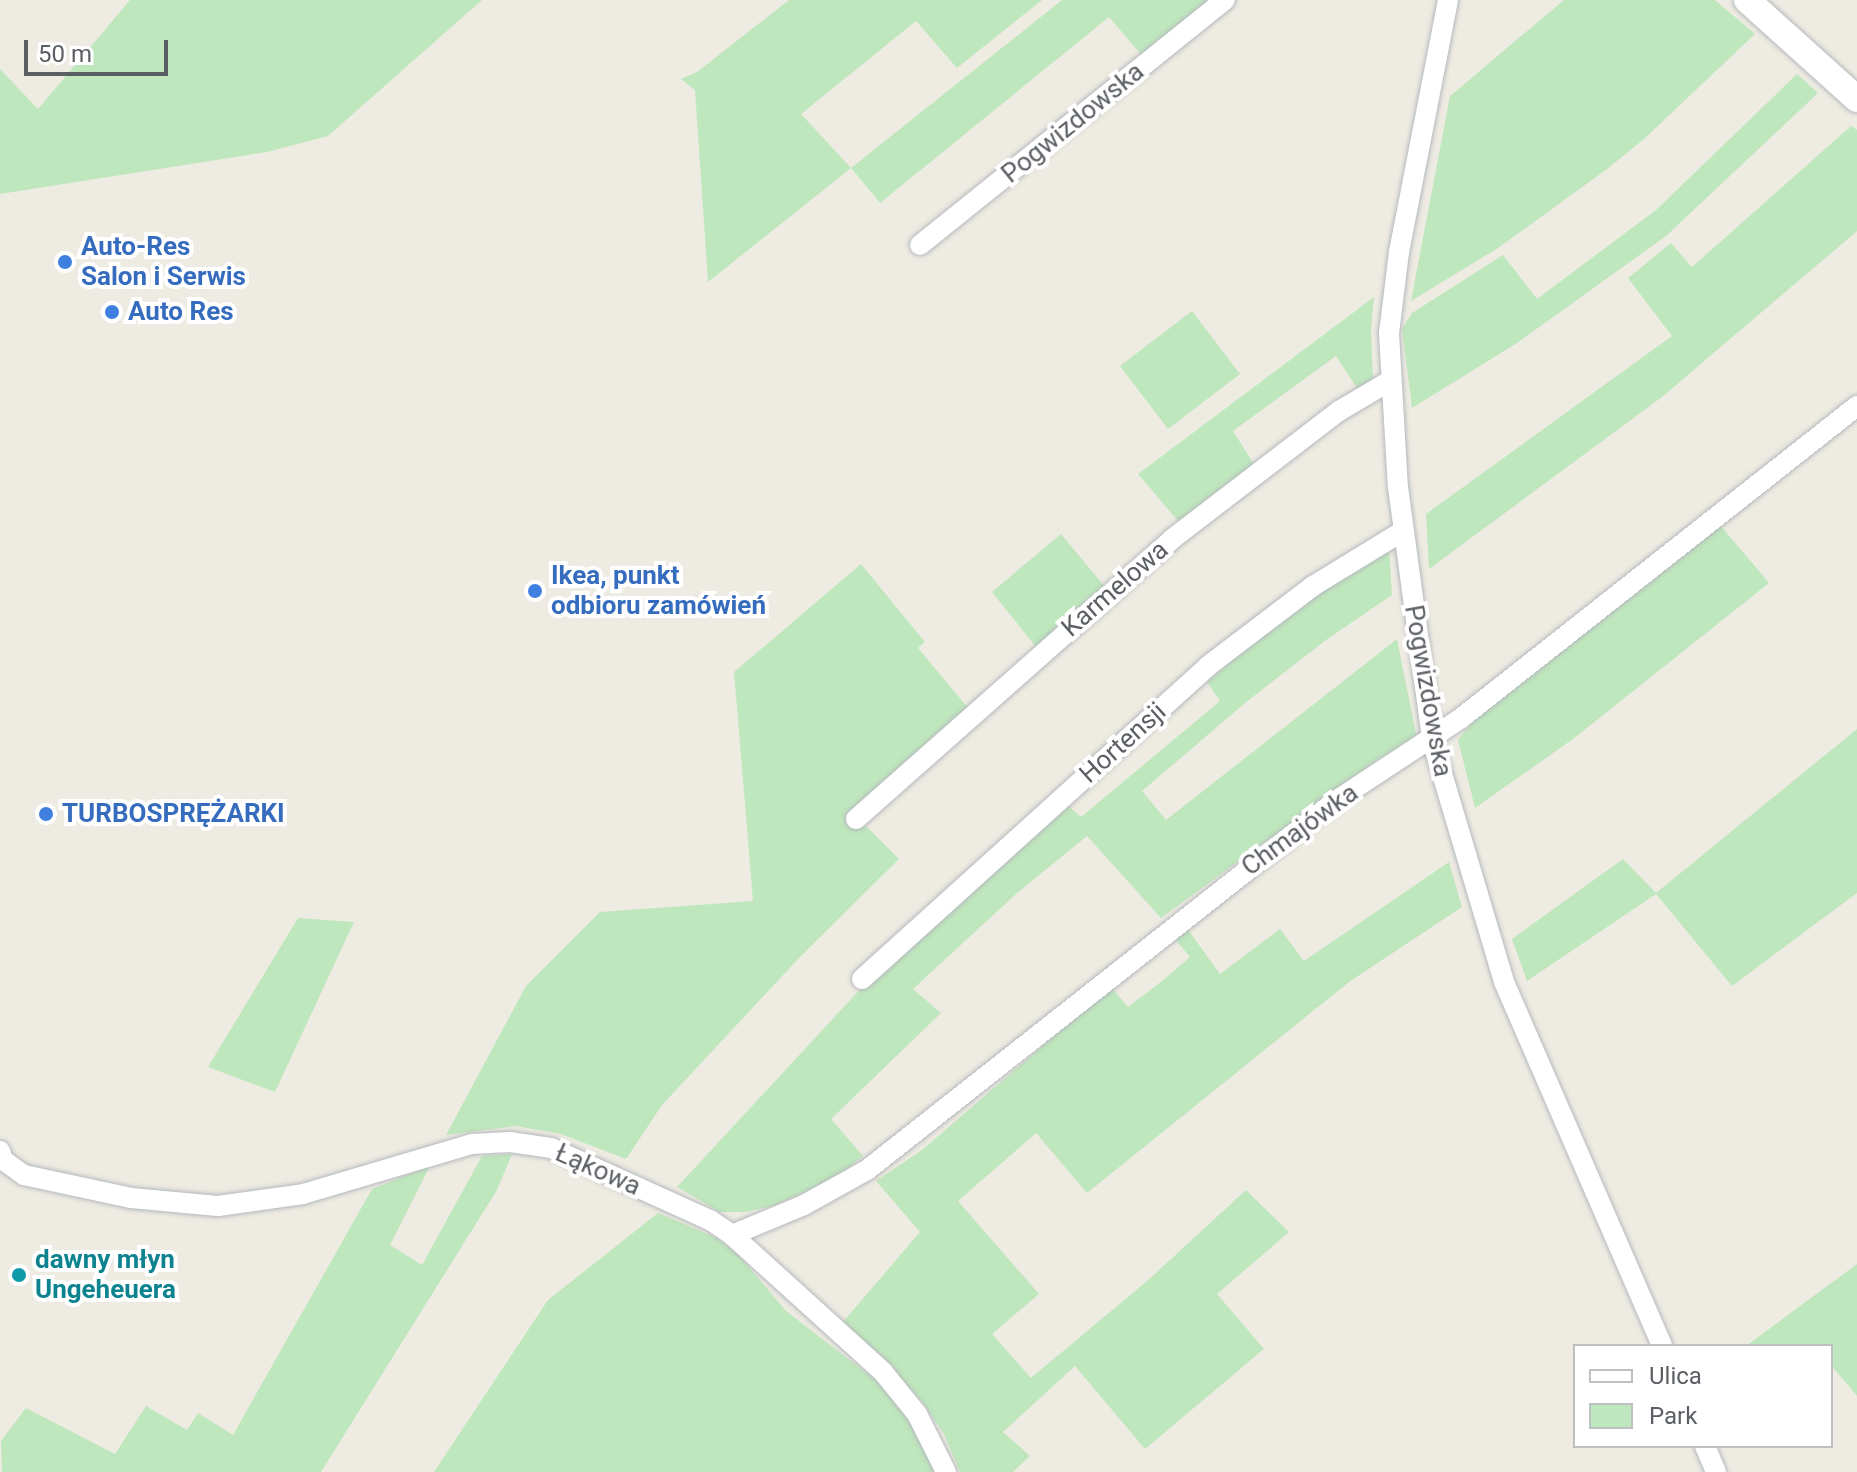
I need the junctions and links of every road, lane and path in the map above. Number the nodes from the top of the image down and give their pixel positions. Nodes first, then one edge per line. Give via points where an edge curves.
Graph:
1 (1225, 0) edge
2 (1448, 0) edge
3 (1747, 0) edge
4 (1857, 99) edge
5 (920, 245) dead end
6 (1390, 381) junction
7 (1857, 406) edge
8 (1403, 531) junction
9 (1432, 740) junction
10 (856, 819) dead end
11 (862, 979) dead end
12 (1, 1156) edge
13 (732, 1235) junction
14 (1661, 1344) edge
15 (1706, 1448) edge
16 (946, 1472) edge
17 (1716, 1472) edge

1 - 5 street, Pogwizdowska
2 - 6 street, Pogwizdowska via 1394,280
3 - 4 street
6 - 8 street, Pogwizdowska
6 - 10 street, Karmelowa via 1339,411 1172,539
7 - 9 street, Chmajówka
8 - 9 street, Pogwizdowska
8 - 11 street, Hortensji via 1313,586 1208,666
9 - 13 street, Chmajówka via 1334,802 867,1170 804,1205
9 - 14 street, Pogwizdowska via 1504,982
12 - 13 street, Łąkowa via 24,1175 131,1198 218,1206 303,1194 472,1144 510,1142 551,1148
13 - 16 street, Łąkowa via 883,1372 917,1414
15 - 17 street

